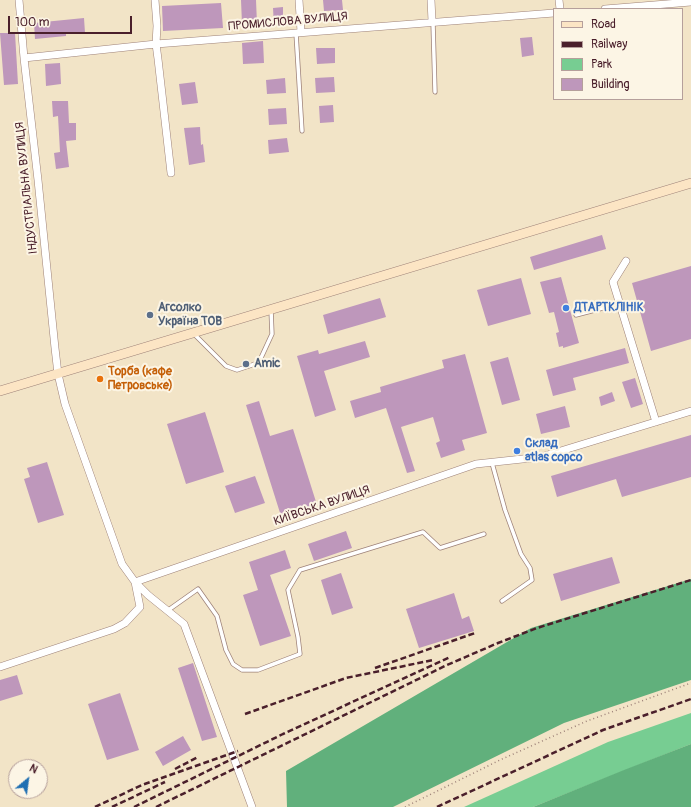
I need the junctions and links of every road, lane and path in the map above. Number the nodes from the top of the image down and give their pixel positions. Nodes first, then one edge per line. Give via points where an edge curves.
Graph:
1 (19, 0) edge
2 (155, 0) edge
3 (299, 0) edge
4 (431, 0) edge
5 (687, 2) edge
6 (617, 8) edge
7 (553, 13) edge
8 (432, 22) junction
9 (298, 33) junction
10 (156, 44) junction
11 (24, 58) junction
12 (435, 92) dead end
13 (302, 131) dead end
14 (171, 173) dead end
15 (691, 183) edge
16 (626, 261) dead end
17 (618, 304) junction
18 (271, 310) junction
19 (576, 315) dead end
20 (193, 333) junction
21 (58, 374) junction
22 (0, 391) edge
23 (691, 411) edge
24 (656, 422) junction
25 (492, 462) junction
26 (484, 534) dead end
27 (135, 582) junction
28 (502, 601) dead end
29 (167, 611) junction
30 (0, 667) edge
31 (691, 684) edge
32 (252, 807) edge
33 (405, 807) edge

1 - 11 street, ІНДУСТРІАЛЬНА ВУЛИЦЯ
2 - 10 street
3 - 9 street
4 - 8 street
5 - 6 street
7 - 8 street, ПРОМИСЛОВА ВУЛИЦЯ
8 - 9 street, ПРОМИСЛОВА ВУЛИЦЯ
8 - 12 lane
9 - 10 street, ПРОМИСЛОВА ВУЛИЦЯ
9 - 13 lane
10 - 11 street, ПРОМИСЛОВА ВУЛИЦЯ
10 - 14 street
11 - 21 street, ІНДУСТРІАЛЬНА ВУЛИЦЯ
15 - 18 main road
16 - 17 street via 613,282
17 - 19 lane
17 - 24 street
18 - 20 main road
18 - 20 lane via 272,334 260,360 237,370 226,366
20 - 21 main road
21 - 22 main road
21 - 27 street, ІНДУСТРІАЛЬНА ВУЛИЦЯ via 65,404 122,564
23 - 24 street, КИЇВСЬКА ВУЛИЦЯ
24 - 25 street, КИЇВСЬКА ВУЛИЦЯ via 541,457
25 - 27 street, КИЇВСЬКА ВУЛИЦЯ via 476,464
25 - 28 lane via 505,510 521,554 530,568 532,580
26 - 29 lane via 440,548 423,532 300,570 288,590 300,654 258,670 242,670 234,664 226,650 216,616 198,589
27 - 29 street
27 - 30 street via 140,607 125,623 114,629
29 - 32 street via 184,624
31 - 33 path via 587,721

